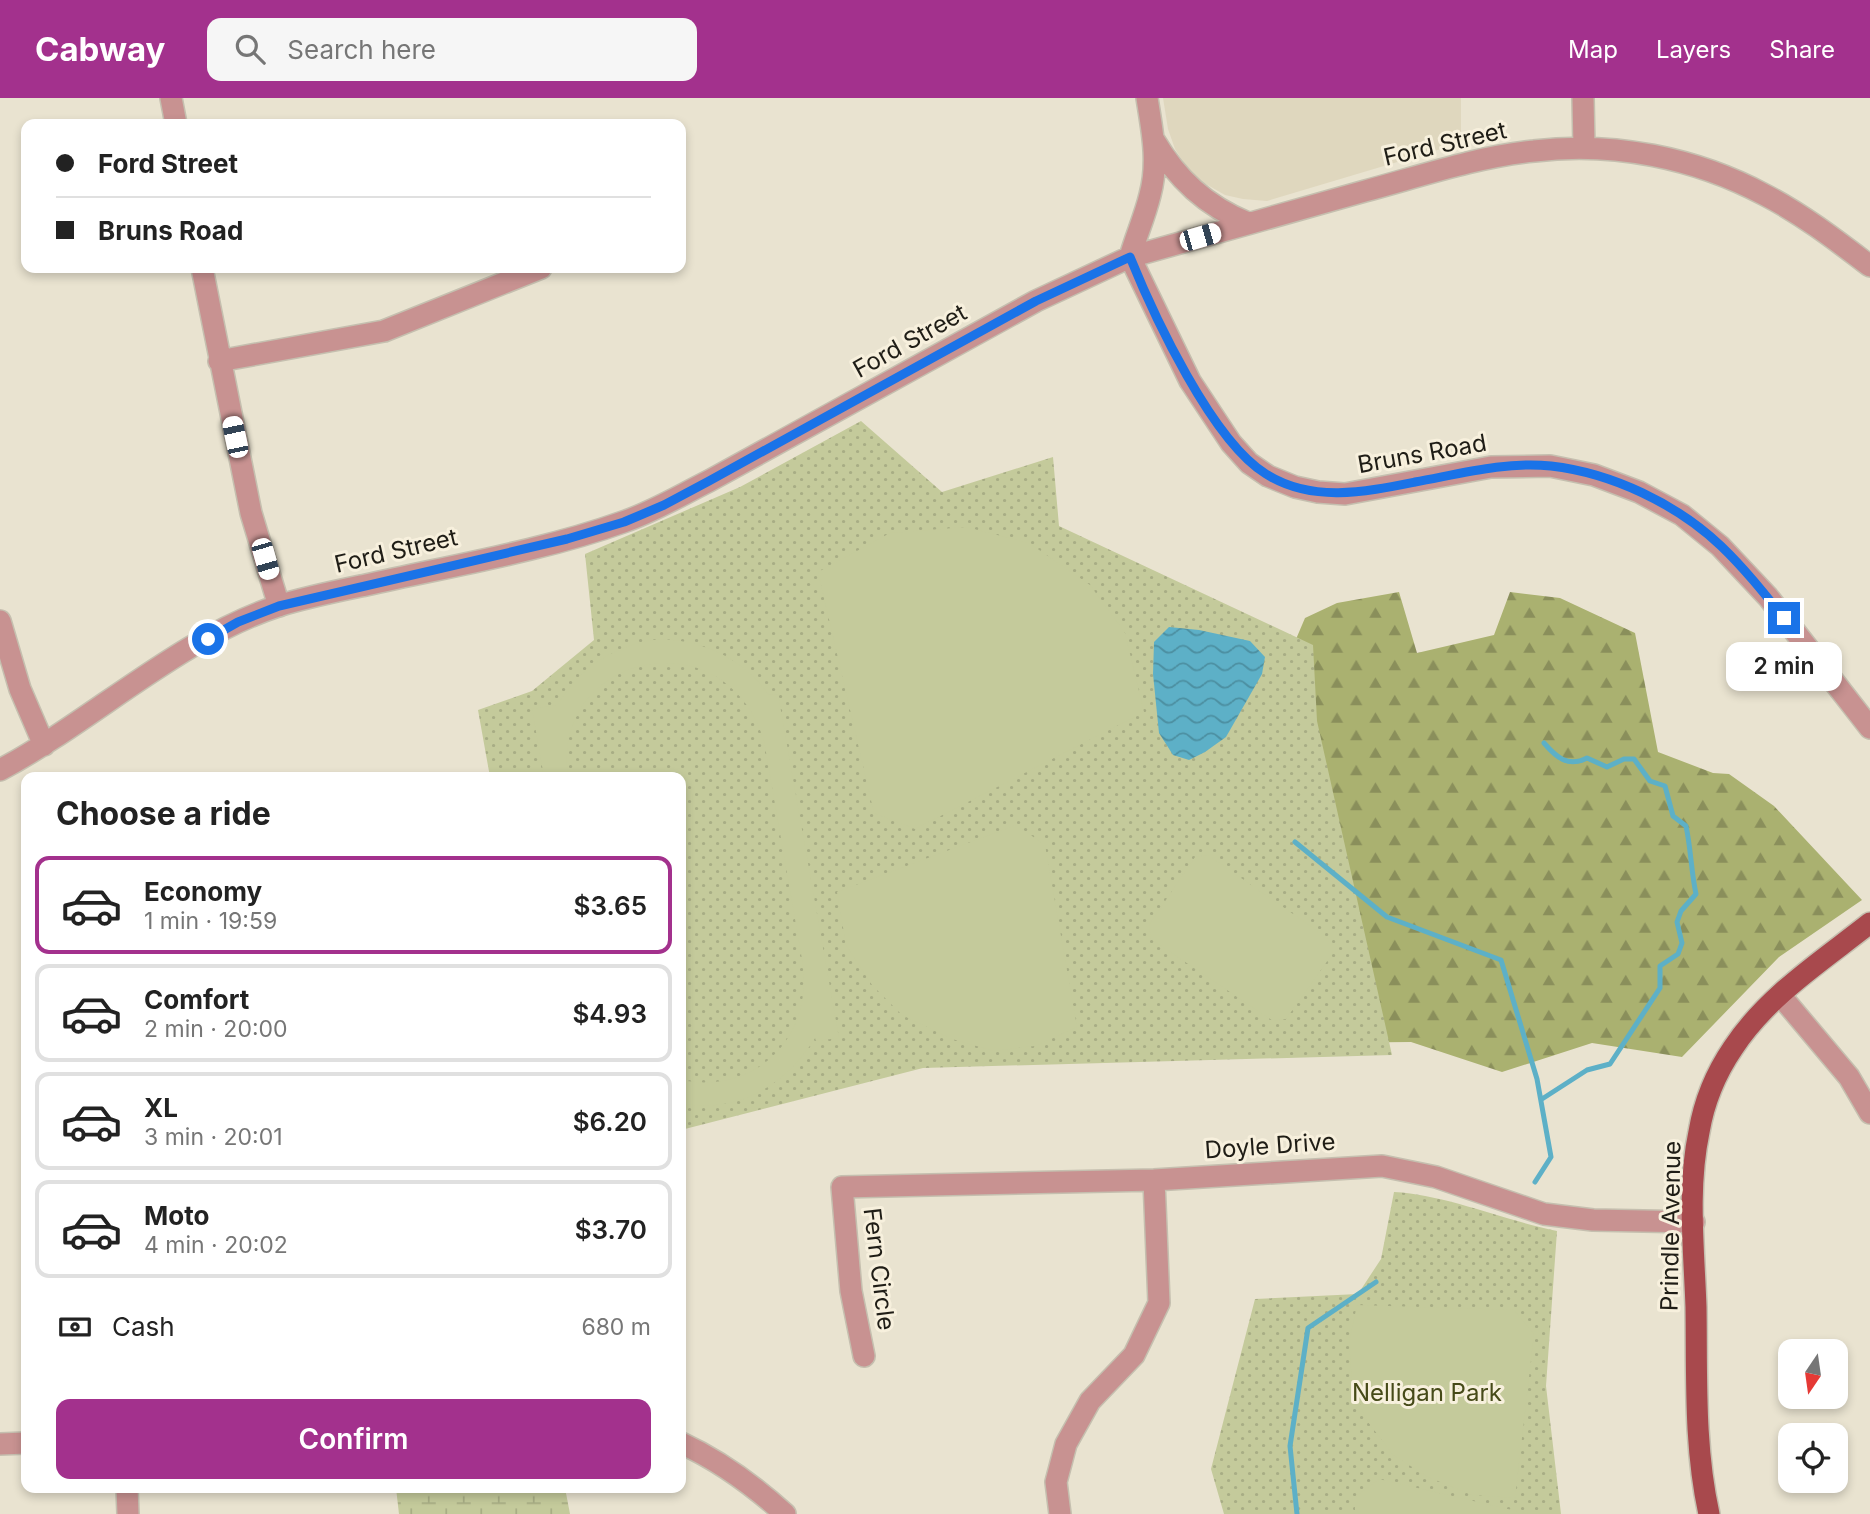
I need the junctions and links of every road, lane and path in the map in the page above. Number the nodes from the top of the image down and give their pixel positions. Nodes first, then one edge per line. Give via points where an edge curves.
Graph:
1 (171, 98) edge
2 (1147, 98) edge
3 (1583, 98) edge
4 (175, 119) edge
5 (1154, 140) junction
6 (1584, 147) junction
7 (1248, 223) junction
8 (1130, 257) junction
9 (1870, 266) edge
10 (203, 273) edge
11 (529, 273) edge
12 (219, 361) junction
13 (279, 606) junction
14 (0, 621) edge
15 (1870, 728) edge
16 (44, 745) junction
17 (0, 770) edge
18 (1870, 923) edge
19 (1780, 995) junction
20 (1870, 1113) edge
21 (1154, 1180) junction
22 (842, 1187) joint
23 (1694, 1222) junction
24 (864, 1356) dead end
25 (21, 1443) edge
26 (0, 1444) edge
27 (686, 1445) edge
28 (127, 1493) edge
29 (128, 1514) edge
30 (785, 1514) edge
31 (1060, 1514) edge
32 (1709, 1514) edge

1 - 4 street
2 - 5 street
3 - 6 street
5 - 7 street via 1185,183 1223,213
5 - 8 street via 1151,193
6 - 7 street, Ford Street via 1534,150 1449,167
6 - 9 street, Ford Street via 1676,160 1720,175 1797,214
7 - 8 street, Ford Street
8 - 13 street, Ford Street via 1036,301 709,481 624,522
8 - 15 street, Bruns Road via 1190,382 1231,443 1268,476 1295,487 1345,494 1490,467 1550,466 1594,475 1639,492 1682,515 1720,546 1768,597
10 - 12 street
11 - 12 street via 384,331
12 - 13 street via 251,513
13 - 16 street, Ford Street via 208,639
14 - 16 street via 20,689
16 - 17 street, Ford Street
18 - 19 main road, Prindle Avenue
19 - 20 street via 1849,1077
19 - 23 main road, Prindle Avenue via 1732,1048 1707,1100 1695,1157
21 - 22 street, Doyle Drive
21 - 23 street, Doyle Drive via 1382,1166 1436,1177 1544,1214
21 - 31 street via 1159,1303 1133,1356 1090,1401 1066,1444 1056,1482
22 - 24 street, Fern Circle via 851,1291
23 - 32 main road, Prindle Avenue via 1699,1449
25 - 26 street
27 - 30 street via 710,1456
28 - 29 street

